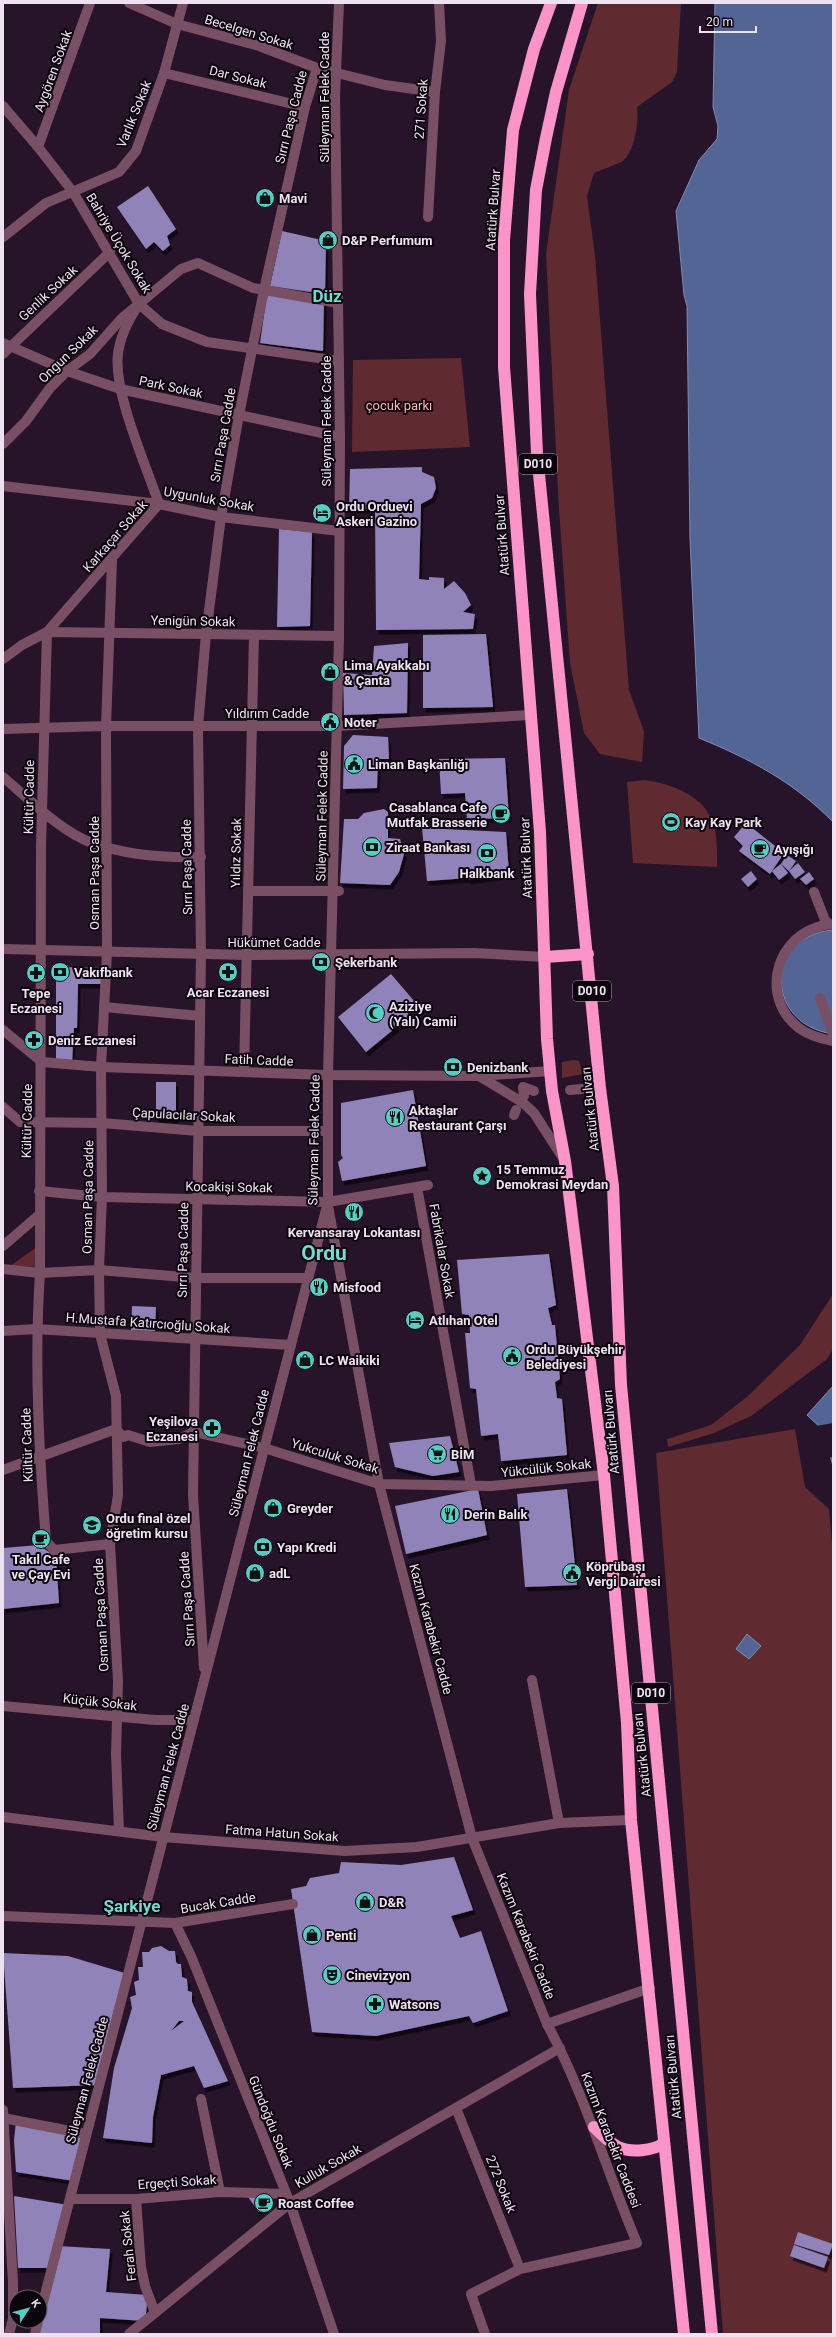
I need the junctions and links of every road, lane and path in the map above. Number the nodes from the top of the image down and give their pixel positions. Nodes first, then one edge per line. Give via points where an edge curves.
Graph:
1 (90, 3) edge
2 (129, 3) edge
3 (183, 3) edge
4 (339, 3) edge
5 (439, 3) edge
6 (551, 3) edge
7 (582, 3) edge
8 (177, 24) junction
9 (317, 68) junction
10 (336, 72) junction
11 (164, 73) junction
12 (435, 92) junction
13 (3, 106) edge
14 (305, 107) junction
15 (38, 147) junction
16 (73, 192) junction
17 (428, 217) dead end
18 (3, 237) edge
19 (110, 252) junction
20 (264, 290) junction
21 (338, 303) junction
22 (139, 304) junction
23 (5, 348) edge
24 (252, 350) junction
25 (339, 361) junction
26 (67, 371) junction
27 (120, 389) junction
28 (240, 415) junction
29 (340, 437) junction
30 (3, 444) edge
31 (3, 486) edge
32 (159, 504) junction
33 (221, 517) junction
34 (339, 531) junction
35 (112, 560) junction
36 (46, 632) junction
37 (108, 632) junction
38 (206, 634) junction
39 (254, 635) junction
40 (339, 636) junction
41 (3, 660) edge
42 (530, 715) junction
43 (252, 725) junction
44 (106, 726) junction
45 (337, 726) junction
46 (198, 727) junction
47 (3, 729) edge
48 (43, 729) junction
49 (3, 777) edge
50 (43, 811) junction
51 (106, 846) junction
52 (201, 856) junction
53 (248, 891) junction
54 (336, 891) junction
55 (814, 892) dead end
56 (831, 924) edge
57 (3, 949) edge
58 (41, 950) junction
59 (107, 952) junction
60 (201, 954) junction
61 (588, 954) junction
62 (247, 955) junction
63 (331, 955) junction
64 (545, 957) junction
65 (820, 998) dead end
66 (104, 1008) junction
67 (200, 1016) junction
68 (3, 1030) edge
69 (833, 1034) edge
70 (833, 1041) edge
71 (42, 1062) junction
72 (101, 1067) junction
73 (199, 1071) junction
74 (550, 1071) junction
75 (244, 1072) junction
76 (328, 1074) junction
77 (479, 1076) junction
78 (582, 1089) dead end
79 (570, 1090) dead end
80 (534, 1091) dead end
81 (524, 1096) dead end
82 (3, 1107) edge
83 (40, 1122) junction
84 (102, 1124) junction
85 (198, 1131) junction
86 (327, 1131) junction
87 (565, 1161) junction
88 (428, 1185) dead end
89 (418, 1187) junction
90 (39, 1191) junction
91 (102, 1197) junction
92 (197, 1199) junction
93 (328, 1202) junction
94 (39, 1215) junction
95 (3, 1246) edge
96 (3, 1269) edge
97 (99, 1270) junction
98 (40, 1273) junction
99 (196, 1278) junction
100 (308, 1278) junction
101 (36, 1328) junction
102 (3, 1331) edge
103 (100, 1334) junction
104 (195, 1340) junction
105 (290, 1345) junction
106 (116, 1429) junction
107 (194, 1432) junction
108 (264, 1448) junction
109 (39, 1456) junction
110 (3, 1470) edge
111 (604, 1475) junction
112 (379, 1484) junction
113 (471, 1484) junction
114 (110, 1544) junction
115 (205, 1676) junction
116 (532, 1680) dead end
117 (3, 1706) edge
118 (118, 1717) junction
119 (194, 1720) junction
120 (3, 1817) edge
121 (631, 1820) junction
122 (559, 1823) junction
123 (119, 1831) junction
124 (163, 1837) junction
125 (472, 1838) junction
126 (293, 1904) dead end
127 (3, 1916) edge
128 (141, 1922) junction
129 (175, 1923) junction
130 (650, 1988) junction
131 (547, 2024) junction
132 (560, 2048) junction
133 (201, 2099) dead end
134 (456, 2108) junction
135 (3, 2116) edge
136 (594, 2127) junction
137 (86, 2134) junction
138 (664, 2143) junction
139 (220, 2192) junction
140 (136, 2198) junction
141 (288, 2198) junction
142 (70, 2199) junction
143 (520, 2269) junction
144 (47, 2289) edge
145 (155, 2313) junction
146 (9, 2334) edge
147 (129, 2334) edge
148 (334, 2334) edge
149 (485, 2334) edge
150 (684, 2334) edge
151 (712, 2334) edge

1 - 15 street, Aygören Sokak
2 - 8 street, Becelgen Sokak
3 - 8 street, Varlık Sokak
4 - 10 street, Süleyman Felek Cadde
5 - 12 street, 271 Sokak via 441,41
6 - 42 highway, Atatürk Bulvar via 534,50 512,130 504,240 504,367
7 - 61 highway, D010 via 546,138 536,190 530,294 537,454
8 - 9 street, Becelgen Sokak via 259,46
8 - 11 street, Varlık Sokak
9 - 10 street, Becelgen Sokak
9 - 14 street, Sırrı Paşa Cadde
10 - 12 street, Becelgen Sokak via 392,86
10 - 21 street, Süleyman Felek Cadde
11 - 14 street, Dar Sokak
11 - 16 street, Varlık Sokak via 136,151 120,172
12 - 17 street, 271 Sokak
13 - 15 street, Bahriye Üçok Sokak
14 - 20 street, Sırrı Paşa Cadde
15 - 16 street, Bahriye Üçok Sokak
16 - 18 street, Varlık Sokak via 46,203
16 - 19 street, Bahriye Üçok Sokak
19 - 22 street, Bahriye Üçok Sokak
19 - 23 street, Genlik Sokak
20 - 21 street, Ongun Sokak
20 - 22 street, Ongun Sokak via 198,263 181,269
20 - 24 street, Sırrı Paşa Cadde
21 - 25 street, Süleyman Felek Cadde
22 - 24 street, Bahriye Üçok Sokak via 168,327 207,342
22 - 26 street, Ongun Sokak via 122,318 90,354
22 - 27 street, Karkaçar Sokak via 126,323 118,354
23 - 26 street, Park Sokak
24 - 25 street, Bahriye Üçok Sokak
24 - 28 street, Sırrı Paşa Cadde
25 - 29 street, Süleyman Felek Cadde
26 - 27 street, Park Sokak
26 - 30 street, Ongun Sokak via 50,388 26,421
27 - 28 street, Park Sokak
27 - 32 street, Karkaçar Sokak
28 - 29 street, Park Sokak
28 - 33 street, Sırrı Paşa Cadde
29 - 34 street, Süleyman Felek Cadde
31 - 32 street, Uygunluk Sokak
32 - 33 street, Uygunluk Sokak
32 - 35 street, Karkaçar Sokak
33 - 34 street, Uygunluk Sokak
33 - 38 street, Sırrı Paşa Cadde
34 - 40 street, Süleyman Felek Cadde
35 - 36 street, Karkaçar Sokak
35 - 37 street, Osman Paşa Cadde
36 - 37 street, Yenigün Sokak
36 - 41 street, Karkaçar Sokak via 22,645
36 - 48 street, Kültür Cadde
37 - 38 street, Yenigün Sokak
37 - 44 street, Osman Paşa Cadde
38 - 39 street, Yenigün Sokak
38 - 46 street, Sırrı Paşa Cadde
39 - 40 street, Yenigün Sokak
39 - 43 street, Yıldız Sokak
40 - 45 street, Süleyman Felek Cadde
42 - 45 street, Yıldırım Cadde
42 - 64 highway, Atatürk Bulvar via 540,832
43 - 45 street, Yıldırım Cadde
43 - 46 street, Yıldırım Cadde
43 - 53 street, Yıldız Sokak
44 - 46 street, Yıldırım Cadde
44 - 48 street, Yıldırım Cadde
44 - 51 street, Osman Paşa Cadde
45 - 54 street, Süleyman Felek Cadde
46 - 52 street, Sırrı Paşa Cadde
47 - 48 street, Yıldırım Cadde
48 - 50 street, Kültür Cadde
49 - 50 street
50 - 51 street via 91,842
50 - 58 street, Kültür Cadde
51 - 52 street via 133,853 174,858
51 - 59 street, Osman Paşa Cadde
52 - 60 street, Sırrı Paşa Cadde
53 - 54 street
53 - 62 street, Yıldız Sokak
54 - 63 street, Süleyman Felek Cadde
55 - 56 street via 824,920
56 - 70 street via 811,930 789,947 782,957 776,976 776,988 779,1001 788,1018 799,1028
57 - 58 street, Hükümet Cadde
58 - 59 street, Hükümet Cadde
58 - 71 street, Kültür Cadde
59 - 60 street, Hükümet Cadde
59 - 66 street, Osman Paşa Cadde
60 - 62 street, Hükümet Cadde
60 - 67 street, Sırrı Paşa Cadde
61 - 64 highway
61 - 151 highway, Atatürk Bulvarı / D010 via 613,1186 621,1385
62 - 63 street, Hükümet Cadde
62 - 75 street, Yıldız Sokak
63 - 64 street, Hükümet Cadde via 475,953
63 - 76 street, Süleyman Felek Cadde
64 - 74 highway, Atatürk Bulvar
65 - 69 street
66 - 67 street
66 - 72 street, Osman Paşa Cadde
67 - 73 street, Sırrı Paşa Cadde
68 - 71 street
71 - 72 street, Fatih Cadde
71 - 83 street, Kültür Cadde
72 - 73 street, Fatih Cadde
72 - 84 street, Osman Paşa Cadde
73 - 75 street, Fatih Cadde
73 - 85 street, Sırrı Paşa Cadde
74 - 77 street, Fatih Cadde
74 - 87 highway, Atatürk Bulvarı / D010
75 - 76 street, Fatih Cadde
76 - 77 street, Fatih Cadde
76 - 86 street, Süleyman Felek Cadde
77 - 87 street via 522,1102 534,1114
78 - 79 street
80 - 81 street via 523,1087
82 - 83 street, Çapulacılar Sokak via 20,1122
83 - 84 street, Çapulacılar Sokak
83 - 90 street, Kültür Cadde
84 - 85 street, Çapulacılar Sokak
84 - 91 street, Osman Paşa Cadde
85 - 86 street, Çapulacılar Sokak
85 - 92 street, Sırrı Paşa Cadde
86 - 93 street, Süleyman Felek Cadde
87 - 111 highway, Atatürk Bulvarı / D010
88 - 89 street, Kocakişi Sokak
89 - 93 street, Kocakişi Sokak
89 - 113 street, Fabrikalar Sokak
90 - 91 street, Kocakişi Sokak
90 - 94 street, Kültür Cadde
91 - 92 street, Kocakişi Sokak
91 - 97 street, Osman Paşa Cadde
92 - 93 street, Kocakişi Sokak
92 - 99 street, Sırrı Paşa Cadde
93 - 100 street, Süleyman Felek Cadde
93 - 112 street, Kazım Karabekir Cadde
94 - 95 street
94 - 98 street, Kültür Cadde
96 - 98 street
97 - 98 street
97 - 99 street
97 - 103 street, Osman Paşa Cadde
98 - 101 street, Kültür Cadde
99 - 100 street
99 - 104 street, Sırrı Paşa Cadde
100 - 105 street, Süleyman Felek Cadde
101 - 102 street, H.Mustafa Katırcıoğlu Sokak
101 - 103 street, H.Mustafa Katırcıoğlu Sokak
101 - 109 street, Kültür Cadde
103 - 104 street, H.Mustafa Katırcıoğlu Sokak
103 - 106 street, Osman Paşa Cadde via 116,1396
104 - 105 street, H.Mustafa Katırcıoğlu Sokak
104 - 107 street, Sırrı Paşa Cadde
105 - 108 street, Süleyman Felek Cadde
106 - 107 street via 123,1437 150,1442 179,1439
106 - 109 street
106 - 114 street, Osman Paşa Cadde via 118,1495
107 - 108 street, Yukculuk Sokak
107 - 115 street, Sırrı Paşa Cadde via 193,1495
108 - 112 street, Yukculuk Sokak
108 - 115 street, Süleyman Felek Cadde
109 - 110 street
109 - 114 street, Kültür Cadde via 46,1541 54,1550
111 - 113 street, Yükcülük Sokak via 491,1486
111 - 121 highway, Atatürk Bulvarı / D010 via 627,1723
112 - 113 street, Yukculuk Sokak
112 - 125 street, Kazım Karabekir Cadde
114 - 118 street, Osman Paşa Cadde
115 - 119 street, Süleyman Felek Cadde
116 - 122 street
117 - 118 street, Küçük Sokak
118 - 119 street, Küçük Sokak
118 - 123 street, Osman Paşa Cadde
119 - 124 street, Süleyman Felek Cadde
120 - 123 street, Fatma Hatun Sokak
121 - 122 street, Fatma Hatun Sokak
121 - 130 highway, Atatürk Bulvarı / D010
122 - 125 street, Fatma Hatun Sokak
123 - 124 street, Fatma Hatun Sokak
124 - 125 street, Fatma Hatun Sokak via 345,1851 417,1847
124 - 128 street, Süleyman Felek Cadde
125 - 131 street, Kazım Karabekir Cadde
126 - 129 street, Bucak Cadde
127 - 128 street, Bucak Cadde
128 - 129 street, Bucak Cadde
128 - 137 street, Süleyman Felek Cadde
129 - 141 street, Gündoğdu Sokak via 191,1956
130 - 131 street
130 - 138 highway, Atatürk Bulvarı / D010
131 - 132 street, Kazım Karabekir Cadde
132 - 134 street, Kulluk Sokak
132 - 136 street, Kazım Karabekir Caddesi
133 - 139 street
134 - 141 street, Kulluk Sokak
134 - 143 street, 272 Sokak
135 - 137 street
135 - 146 street via 13,2282 13,2319
136 - 138 highway via 612,2143 624,2149 654,2148
136 - 143 street, Kazım Karabekir Caddesi via 637,2243
137 - 142 street, Süleyman Felek Cadde
138 - 150 highway, Atatürk Bulvarı / D010
139 - 140 street, Ergeçti Sokak
139 - 141 street, Ergeçti Sokak
140 - 142 street, Ergeçti Sokak
140 - 145 street, Ferah Sokak via 141,2267
141 - 145 street, Kulluk Sokak
141 - 148 street, Gündoğdu Sokak
142 - 144 street, Süleyman Felek Cadde
143 - 149 street via 471,2294
145 - 147 street, Kulluk Sokak

